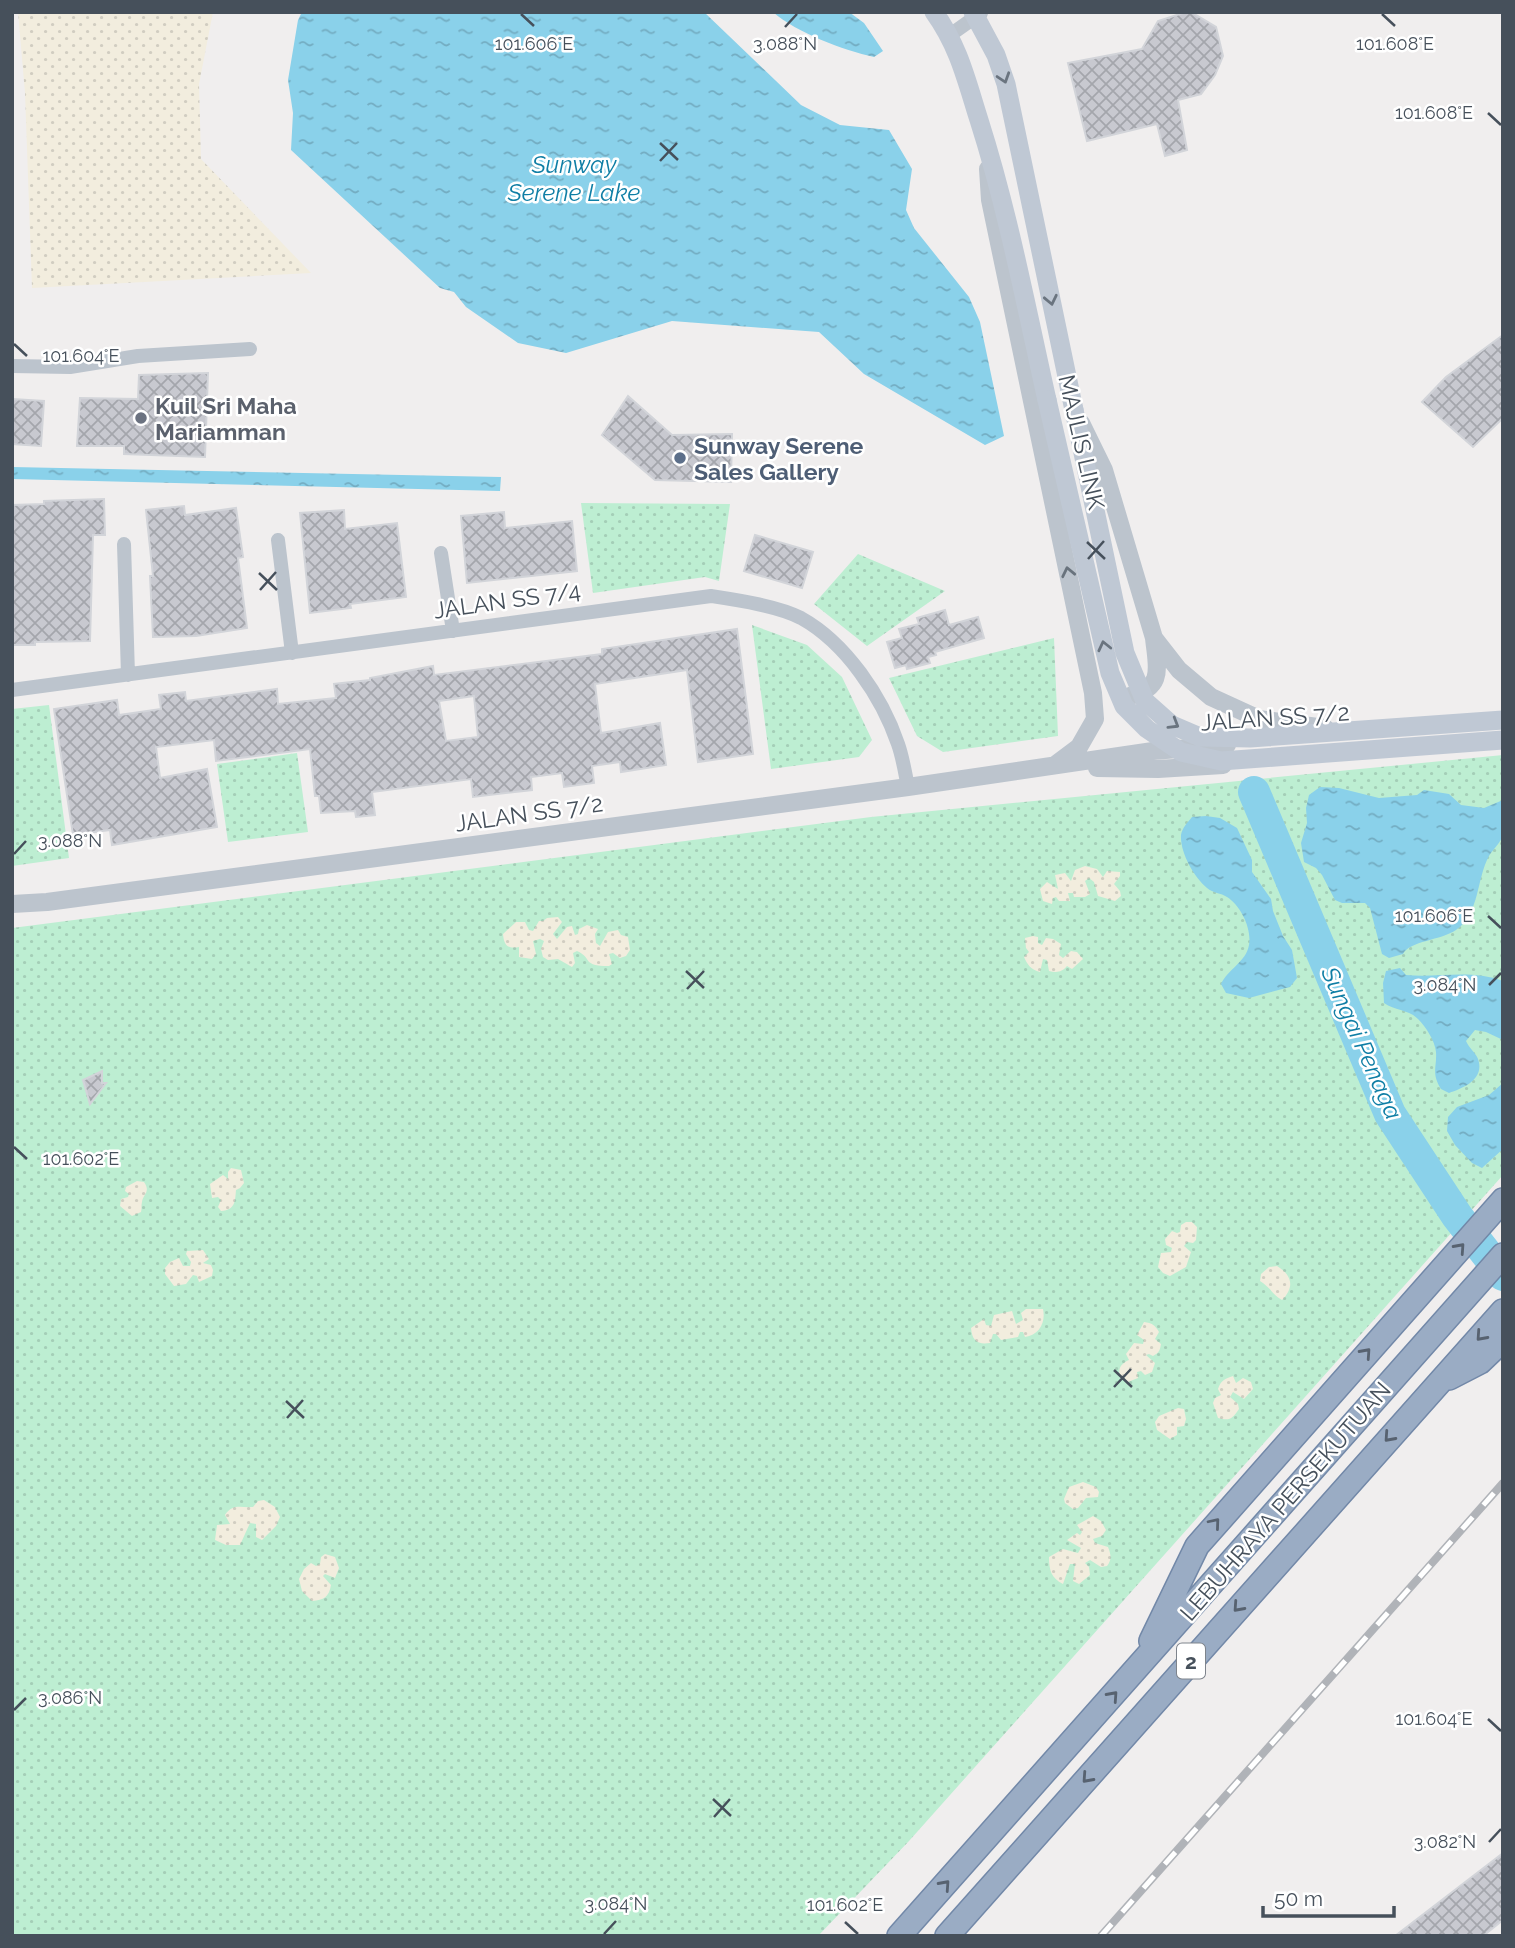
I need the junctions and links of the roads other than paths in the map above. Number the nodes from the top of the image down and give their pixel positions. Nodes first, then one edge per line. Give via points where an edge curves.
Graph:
1 (935, 13) edge
2 (977, 13) edge
3 (950, 35) junction
4 (986, 141) junction
5 (250, 349) dead end
6 (12, 366) edge
7 (1074, 410) junction
8 (278, 540) dead end
9 (124, 544) dead end
10 (441, 553) dead end
11 (1081, 630) junction
12 (453, 631) junction
13 (1154, 638) junction
14 (292, 653) junction
15 (128, 675) junction
16 (12, 690) edge
17 (1503, 722) edge
18 (1370, 734) junction
19 (1503, 740) edge
20 (1503, 747) edge
21 (1052, 767) junction
22 (908, 787) junction
23 (12, 904) edge
24 (1503, 1200) edge
25 (1503, 1255) edge
26 (1503, 1311) edge
27 (1503, 1340) edge
28 (1434, 1386) junction
29 (1137, 1669) junction
30 (899, 1936) edge
31 (947, 1936) edge

1 - 3 main road, MAJLIS LINK
2 - 3 street
2 -> 7 main road, MAJLIS LINK via 1006,84
3 - 4 main road, MAJLIS LINK
11 -> 4 street via 990,200
19 -> 4 main road, MAJLIS LINK, bridge via 1221,761 1181,752 1124,706 1110,673
5 - 6 street via 138,355 70,367
7 - 13 street via 1104,470
7 -> 17 main road, MAJLIS LINK, bridge via 1125,653 1145,701 1172,725 1200,737 1250,738
8 - 14 street
9 - 15 street
10 - 12 street
11 - 13 street via 1100,677 1122,698 1146,692 1154,682
11 - 21 street via 1095,719 1079,747
12 - 14 street, JALAN SS 7/4
12 - 22 street, JALAN SS 7/4 via 711,596 800,617 836,645 870,683 898,744
13 - 18 street via 1179,670 1211,697 1259,719
14 - 15 street, JALAN SS 7/4
15 - 16 street, JALAN SS 7/4
17 - 18 street, JALAN SS 7/2
18 - 21 street, JALAN SS 7/2 via 1153,751
20 - 21 street, JALAN SS 7/2 via 1158,769
21 - 22 street, JALAN SS 7/2
22 - 23 street, JALAN SS 7/2
29 -> 24 highway via 1197,1546
25 - 29 highway, LEBUHRAYA PERSEKUTUAN / 2
26 -> 28 highway, LEBUHRAYA PERSEKUTUAN / 2
27 - 28 highway via 1480,1362
28 -> 31 highway, LEBUHRAYA PERSEKUTUAN / 2
30 -> 29 highway, LEBUHRAYA PERSEKUTUAN / 2

